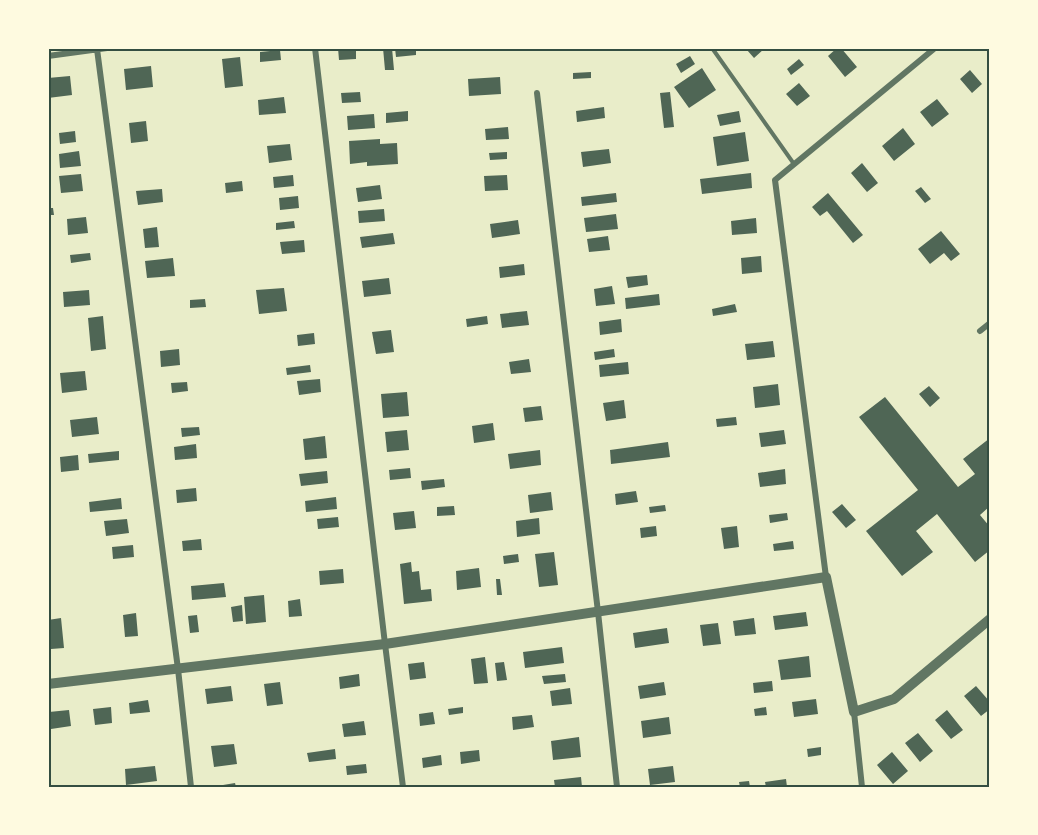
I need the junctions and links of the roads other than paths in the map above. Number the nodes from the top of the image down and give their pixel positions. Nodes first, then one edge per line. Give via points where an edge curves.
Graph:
1 (107, 48) edge
2 (315, 48) edge
3 (712, 48) edge
4 (935, 48) edge
5 (97, 49) edge
6 (48, 56) edge
7 (537, 93) dead end
8 (795, 165) junction
9 (990, 323) edge
10 (980, 331) dead end
11 (826, 577) junction
12 (598, 612) junction
13 (990, 619) edge
14 (384, 644) junction
15 (178, 669) junction
16 (48, 684) edge
17 (854, 712) junction
18 (191, 787) edge
19 (403, 787) edge
20 (617, 787) edge
21 (862, 787) edge

1 - 5 street
2 - 14 street
3 - 8 lane
4 - 8 street
5 - 6 street
5 - 15 street
7 - 12 street
8 - 11 street via 775,180
9 - 10 street
11 - 12 street
11 - 17 street
12 - 14 street
12 - 20 street
13 - 17 street via 894,699
14 - 15 street
14 - 19 street
15 - 16 street
15 - 18 street
17 - 21 street

